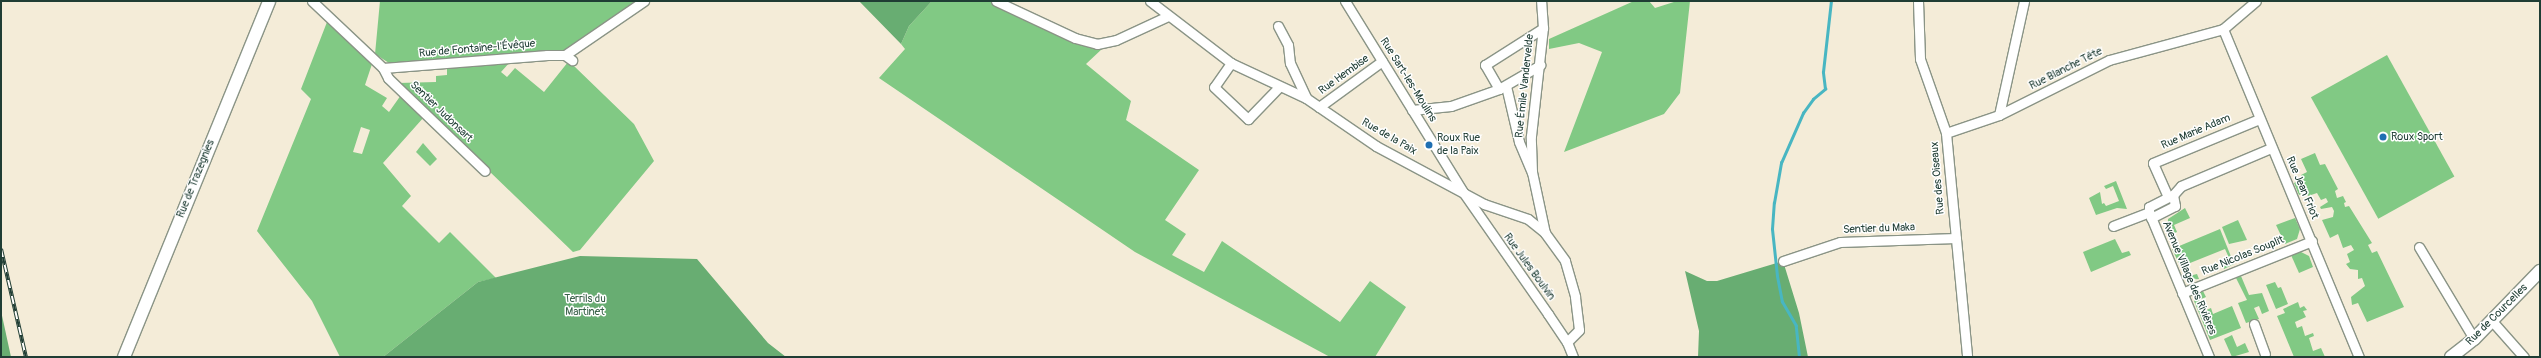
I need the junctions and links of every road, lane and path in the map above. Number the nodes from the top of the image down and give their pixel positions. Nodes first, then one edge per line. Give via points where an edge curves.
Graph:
1 (269, 1) edge
2 (312, 1) edge
3 (644, 1) edge
4 (996, 1) edge
5 (1150, 1) edge
6 (1345, 1) edge
7 (1541, 1) edge
8 (1918, 1) edge
9 (2024, 1) edge
10 (2256, 1) edge
11 (1168, 16) junction
12 (1278, 26) dead end
13 (1543, 28) junction
14 (2223, 29) junction
15 (1382, 61) junction
16 (1231, 63) junction
17 (1540, 65) junction
18 (383, 68) junction
19 (1279, 87) junction
20 (1503, 87) junction
21 (1306, 98) junction
22 (1320, 107) junction
23 (1412, 110) junction
24 (1999, 115) junction
25 (2259, 119) junction
26 (1946, 133) junction
27 (2271, 148) junction
28 (486, 171) dead end
29 (1532, 172) junction
30 (1463, 192) junction
31 (2170, 196) junction
32 (2149, 212) junction
33 (2113, 226) dead end
34 (1545, 233) junction
35 (1956, 238) junction
36 (2312, 241) junction
37 (2419, 247) dead end
38 (1783, 261) dead end
39 (2540, 271) edge
40 (2182, 293) junction
41 (2492, 321) junction
42 (2254, 324) dead end
43 (2474, 339) junction
44 (1567, 342) junction
45 (2263, 356) edge
46 (124, 357) edge
47 (1573, 357) edge
48 (1967, 357) edge
49 (2209, 357) edge
50 (2359, 357) edge
51 (2451, 357) edge
52 (2524, 357) edge

1 - 46 main road, Rue de Trazegnies
2 - 18 street, Sentier Judonsart
3 - 18 street, Rue de Fontaine-l'Évêque via 569,58
4 - 11 street via 1075,38 1097,44 1116,40
5 - 11 street, Rue de la Paix
6 - 15 street, Rue Sart-les-Moulins
7 - 13 street, Rue Émile Vandervelde
8 - 26 street, Rue des Oiseaux via 1920,59
9 - 24 street
10 - 14 street
11 - 16 street, Rue de la Paix
12 - 21 street via 1288,45 1290,63
13 - 17 street, Rue Émile Vandervelde
13 - 20 street via 1485,65
14 - 24 street, Rue Blanche Tête via 2109,60
14 - 25 street, Rue Jean Friot
15 - 22 street, Rue Hembise
15 - 23 street, Rue Sart-les-Moulins
16 - 19 street, Rue de la Paix
16 - 19 street via 1214,87 1248,119
17 - 20 street
17 - 29 street, Rue Émile Vandervelde via 1531,136
18 - 28 street, Sentier Judonsart via 388,78
19 - 21 street, Rue de la Paix
20 - 23 street via 1451,106
20 - 29 street via 1519,142
21 - 22 street, Rue de la Paix
22 - 30 street, Rue de la Paix via 1376,146
23 - 30 street, Rue Sart-les-Moulins
24 - 26 street, Rue Blanche Tête
25 - 27 street, Rue Jean Friot
25 - 31 street, Rue Marie Adam via 2153,163
26 - 35 street, Rue des Oiseaux
27 - 31 street via 2181,186
27 - 36 street, Rue Jean Friot
29 - 34 street
30 - 34 street, Rue de la Paix via 1484,204 1528,219
30 - 44 street, Rue Jules Boulvin
31 - 32 street via 2175,206
32 - 33 street
32 - 40 street, Avenue Village des Rivières
34 - 44 street via 1565,261 1575,297 1580,330
35 - 38 street, Sentier du Maka via 1840,242
35 - 48 street, Rue des Oiseaux
36 - 40 street, Rue Nicolas Souplit
36 - 50 street, Rue Jean Friot
37 - 43 street
39 - 41 main road, Rue de Courcelles
40 - 49 street, Avenue Village des Rivières
41 - 43 main road, Rue de Courcelles
41 - 52 street
42 - 45 street
43 - 51 main road, Rue de Courcelles
44 - 47 street, Rue Jules Boulvin

